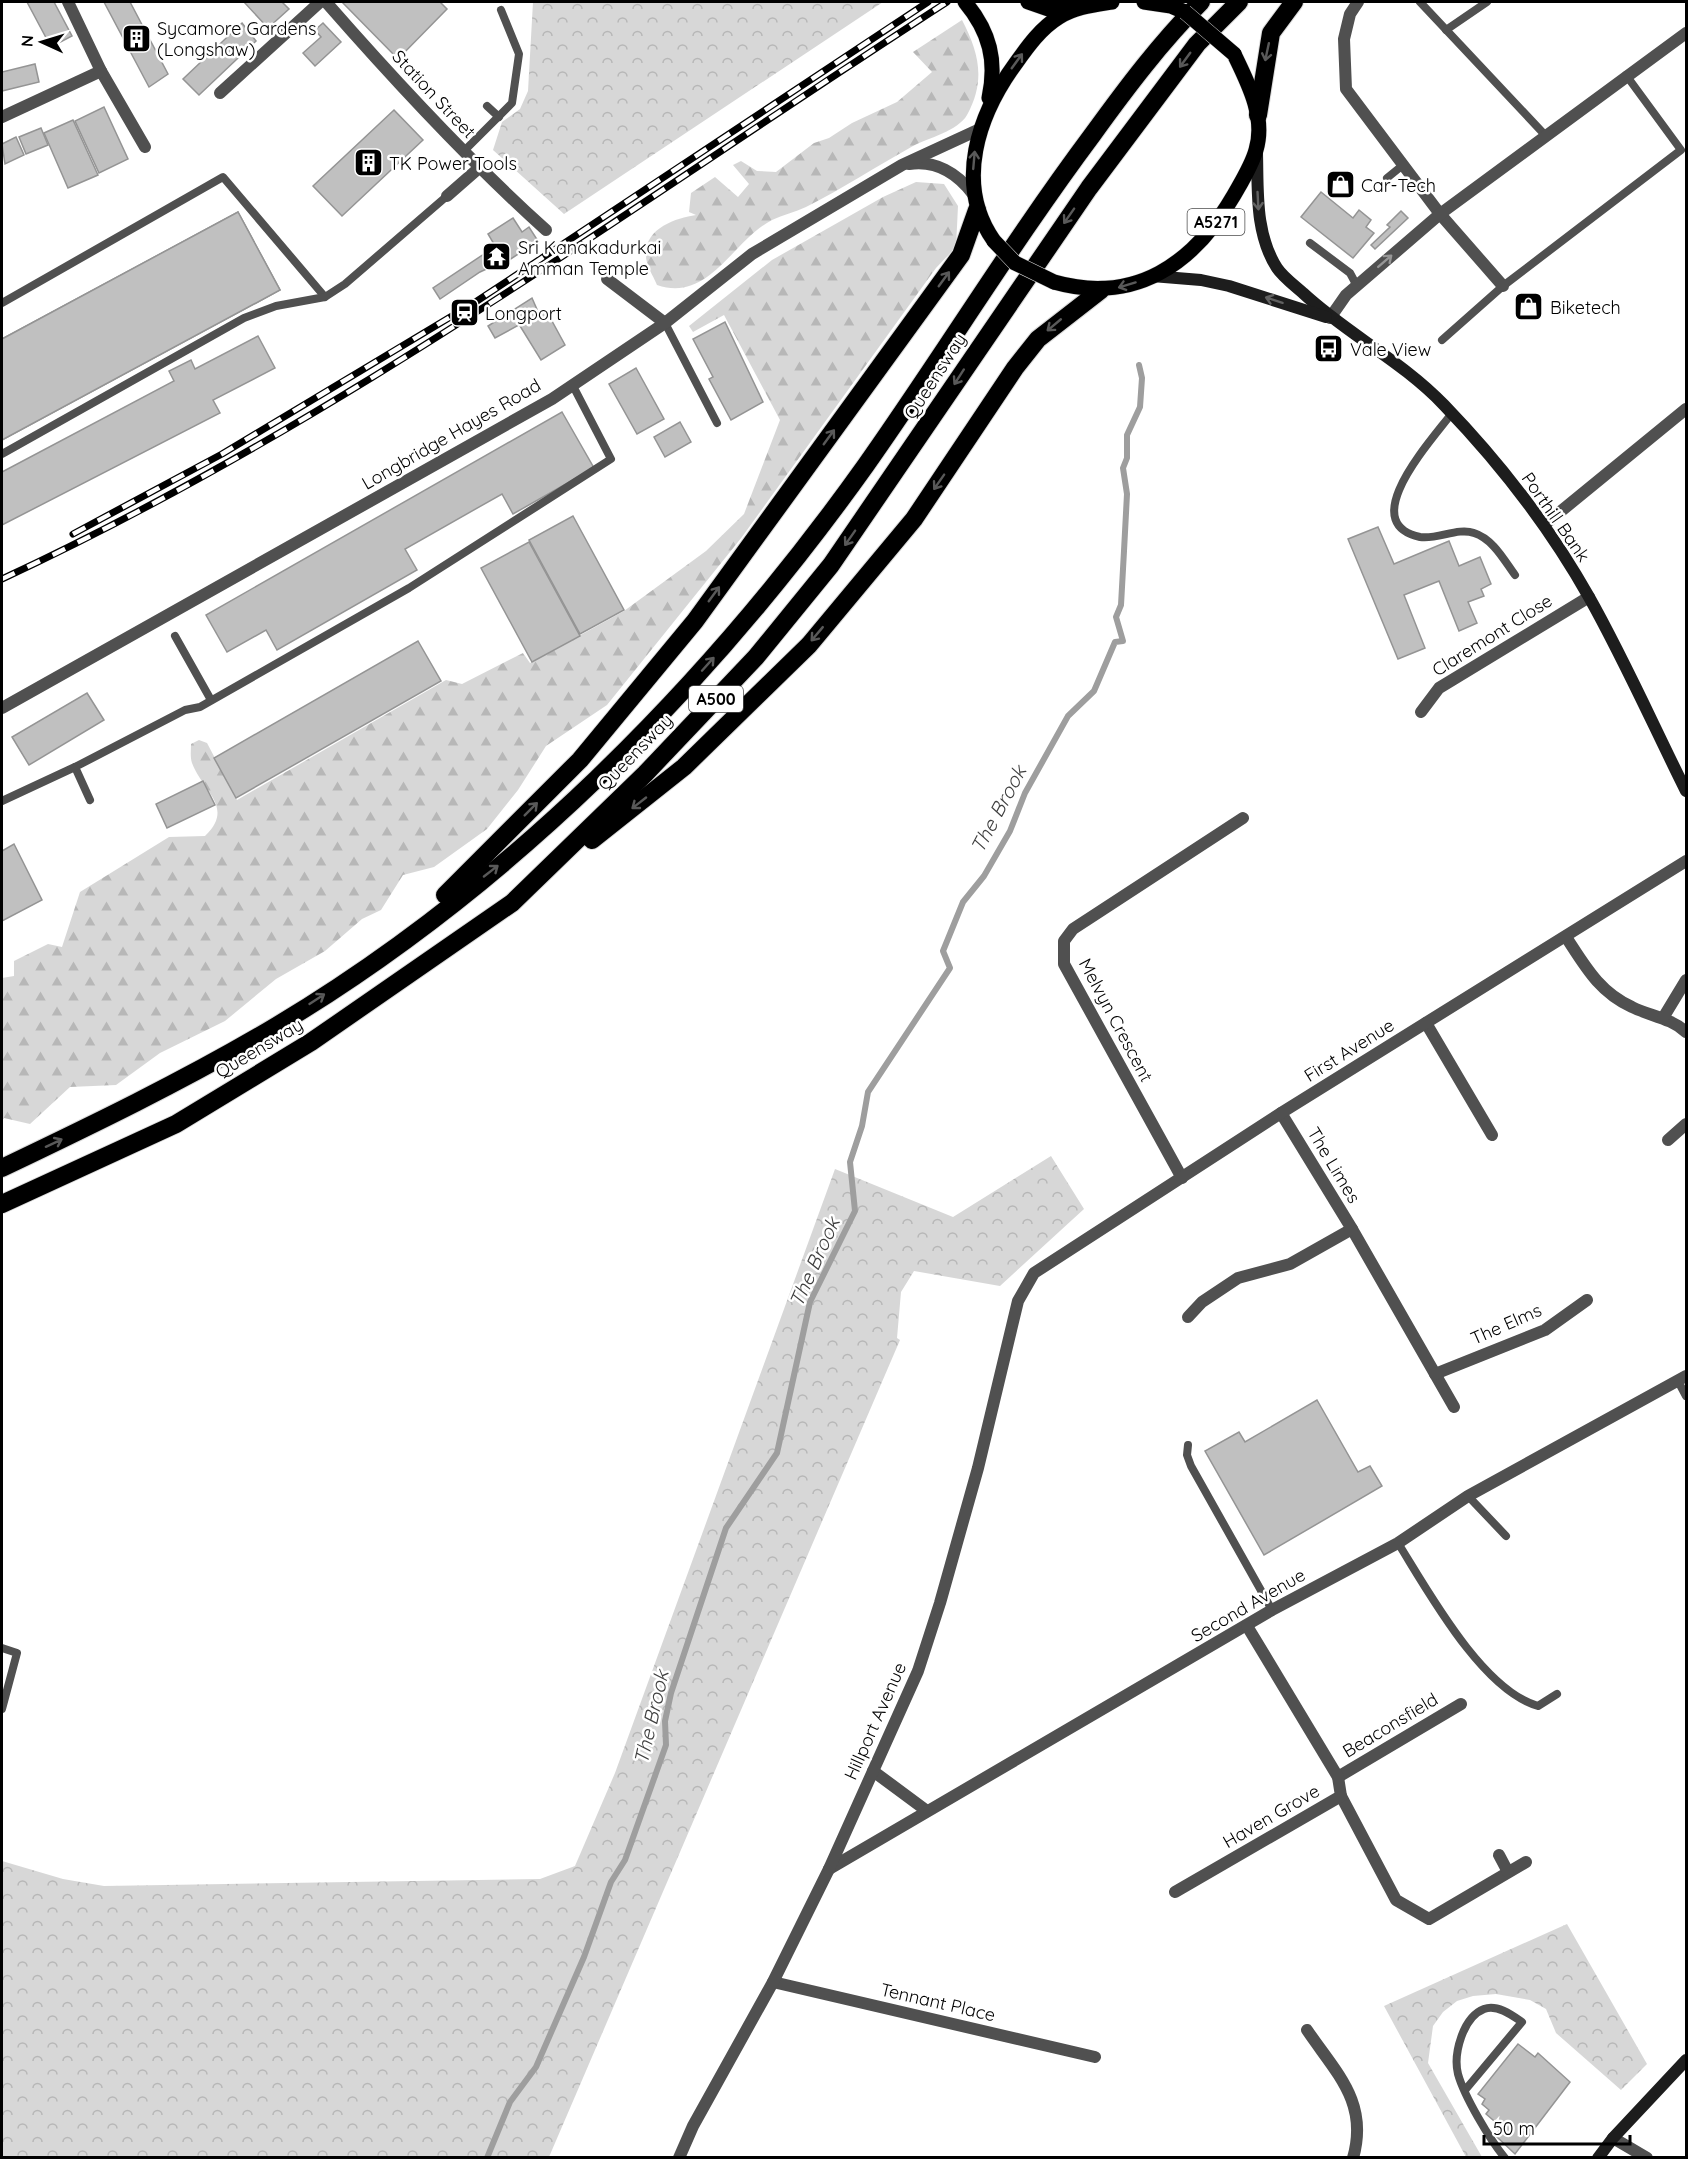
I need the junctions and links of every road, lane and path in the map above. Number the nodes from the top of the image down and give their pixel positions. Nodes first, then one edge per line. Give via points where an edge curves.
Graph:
1 (68, 2) edge
2 (320, 2) edge
3 (326, 2) edge
4 (1028, 2) edge
5 (1112, 2) edge
6 (1144, 2) edge
7 (1201, 2) edge
8 (1239, 2) edge
9 (1294, 2) edge
10 (1358, 2) edge
11 (1420, 2) edge
12 (1487, 2) edge
13 (969, 6) edge
14 (1073, 9) junction
15 (501, 10) dead end
16 (1446, 30) junction
17 (1686, 33) edge
18 (101, 71) junction
19 (1626, 75) junction
20 (220, 93) dead end
21 (487, 106) dead end
22 (986, 110) junction
23 (1258, 114) junction
24 (2, 117) edge
25 (499, 117) junction
26 (980, 129) junction
27 (1545, 135) junction
28 (145, 147) dead end
29 (1257, 149) junction
30 (463, 152) junction
31 (902, 165) junction
32 (1403, 165) junction
33 (479, 168) junction
34 (1387, 178) dead end
35 (447, 196) joint
36 (975, 202) junction
37 (1440, 214) junction
38 (546, 230) dead end
39 (1310, 243) dead end
40 (1152, 276) junction
41 (607, 279) dead end
42 (1357, 286) junction
43 (1503, 286) junction
44 (1101, 290) junction
45 (325, 297) junction
46 (2, 303) edge
47 (1330, 318) junction
48 (665, 323) junction
49 (1442, 340) dead end
50 (572, 384) junction
51 (1686, 409) edge
52 (1452, 413) junction
53 (717, 423) dead end
54 (2, 454) edge
55 (1544, 525) junction
56 (1515, 575) dead end
57 (1589, 597) junction
58 (175, 636) dead end
59 (211, 700) junction
60 (2, 708) edge
61 (1421, 712) dead end
62 (75, 767) junction
63 (1686, 791) edge
64 (90, 800) dead end
65 (2, 801) edge
66 (1243, 818) dead end
67 (1686, 861) edge
68 (512, 903) junction
69 (1566, 937) junction
70 (386, 954) junction
71 (1686, 980) edge
72 (1663, 1018) junction
73 (1426, 1023) junction
74 (1686, 1032) edge
75 (1281, 1113) junction
76 (1686, 1124) edge
77 (1492, 1135) dead end
78 (1668, 1140) dead end
79 (2, 1168) edge
80 (1182, 1178) junction
81 (2, 1204) edge
82 (1352, 1229) junction
83 (1034, 1273) joint
84 (1587, 1300) dead end
85 (1188, 1317) dead end
86 (1435, 1374) junction
87 (1682, 1378) edge
88 (1686, 1396) edge
89 (1454, 1407) dead end
90 (1188, 1445) dead end
91 (1468, 1496) junction
92 (1506, 1536) dead end
93 (1398, 1543) junction
94 (1272, 1610) junction
95 (1247, 1626) junction
96 (2, 1648) edge
97 (1557, 1694) dead end
98 (1461, 1704) dead end
99 (2, 1709) edge
100 (873, 1771) junction
101 (1338, 1777) junction
102 (1341, 1796) junction
103 (927, 1811) junction
104 (1498, 1855) dead end
105 (1526, 1862) dead end
106 (830, 1869) junction
107 (1508, 1872) junction
108 (1175, 1892) dead end
109 (773, 1982) junction
110 (1307, 2030) dead end
111 (1095, 2057) dead end
112 (1686, 2060) edge
113 (1466, 2089) junction
114 (1613, 2138) junction
115 (679, 2157) edge
116 (1353, 2157) edge
117 (1505, 2157) edge
118 (1598, 2157) edge
119 (1647, 2157) edge

1 - 18 street
2 - 20 street
3 - 30 street, Station Street
4 - 14 main road via 1051,10
5 - 14 main road
6 - 23 main road, A5271, bridge via 1185,12 1234,54
70 -> 7 highway, Queensway / A500 via 544,829 739,630 867,464 1066,170 1170,33
8 -> 68 highway, Queensway / A500 via 1197,44 1089,188 831,565 756,657 645,774
9 -> 23 highway via 1271,33
10 - 32 street via 1350,14 1344,39 1346,89
11 - 16 lane
12 - 16 lane
13 - 22 main road via 989,40 994,59
22 -> 14 main road via 1028,46 1045,27
15 - 25 lane via 519,54 513,103
16 - 27 lane
17 - 19 street
18 - 24 street
18 - 28 street
19 - 27 street
19 - 43 lane via 1681,150
21 - 25 lane
22 - 26 main road
23 - 29 main road, A5271
25 - 30 lane
26 - 31 street, Longbridge Hayes Road
36 -> 26 main road via 974,153
27 - 37 street
29 - 40 main road, A5271 via 1232,199 1207,236 1170,267
29 -> 47 main road, Porthill Bank via 1258,206 1267,251 1278,270
30 - 33 street, Station Street
31 - 36 street via 918,162 950,171 964,182
31 - 48 street, Longbridge Hayes Road via 752,254
32 - 34 lane
32 - 37 street
33 - 35 street
33 - 38 street, Station Street
35 - 45 lane
36 - 44 main road, A5271, bridge via 994,241 1015,263 1054,282
70 -> 36 highway via 580,760 694,621 961,255
42 -> 37 street
37 - 43 street
39 - 42 lane via 1350,273
40 -> 44 main road, A5271 via 1122,288
47 -> 40 main road, Porthill Bank via 1228,286
41 - 48 street
42 - 47 street
43 - 49 lane
44 -> 68 highway via 1038,339 914,519 809,645 684,767
45 - 46 lane via 223,177
45 - 54 lane via 276,306 244,318
47 - 52 main road, Porthill Bank via 1409,374
48 - 50 street, Longbridge Hayes Road
48 - 53 lane
50 - 59 lane via 611,459 409,588
50 - 60 street, Longbridge Hayes Road
51 - 55 street
52 - 55 main road, Porthill Bank
52 - 56 lane via 1397,491 1392,507 1394,520 1405,532 1422,537 1472,532 1493,545
55 - 57 main road, Porthill Bank
57 - 61 street, Claremont Close via 1439,688
57 - 63 main road, Porthill Bank
58 - 59 lane
59 - 62 lane
62 - 64 lane
62 - 65 lane
66 - 80 street, Melvyn Crescent via 1073,929 1064,941 1064,964
67 - 69 street, First Avenue
68 - 81 highway, Queensway / A500 via 311,1042 176,1124
69 - 72 street via 1595,983 1632,1008
69 - 73 street, First Avenue
79 -> 70 highway, Queensway / A500 via 148,1099 270,1030
71 - 72 street
72 - 74 street
73 - 75 street, First Avenue
73 - 77 street
75 - 80 street, First Avenue
75 - 82 street, The Limes
76 - 78 street
80 - 83 street, First Avenue
82 - 85 street, The Limes via 1290,1264 1238,1278 1202,1302
82 - 86 street
83 - 100 street, Hillport Avenue via 1018,1300 978,1468 940,1603 918,1671
84 - 86 street, The Elms via 1545,1330
86 - 89 street
87 - 88 lane
87 - 91 street, Second Avenue
90 - 94 lane via 1191,1466
91 - 92 lane
91 - 93 street, Second Avenue
93 - 94 street, Second Avenue
93 - 97 lane via 1447,1618 1500,1686 1521,1701 1538,1706
94 - 95 street, Second Avenue
95 - 101 street, Haven Grove
95 - 103 street, Second Avenue
96 - 99 lane via 17,1653
98 - 101 street, Beaconsfield
100 - 103 street
100 - 106 street, Hillport Avenue
101 - 102 street, Haven Grove
102 - 107 street via 1396,1900 1429,1919
102 - 108 street, Haven Grove
103 - 106 street, Second Avenue
104 - 107 street
105 - 107 street
106 - 109 street, Hillport Avenue
109 - 111 street, Tennant Place
109 - 115 street, Hillport Avenue
110 - 116 street via 1358,2112 1359,2132
112 - 114 main road
113 - 113 lane via 1487,2064 1522,2022 1498,2009 1484,2009 1472,2019 1456,2057
113 - 117 lane
114 - 118 main road
114 - 119 street

